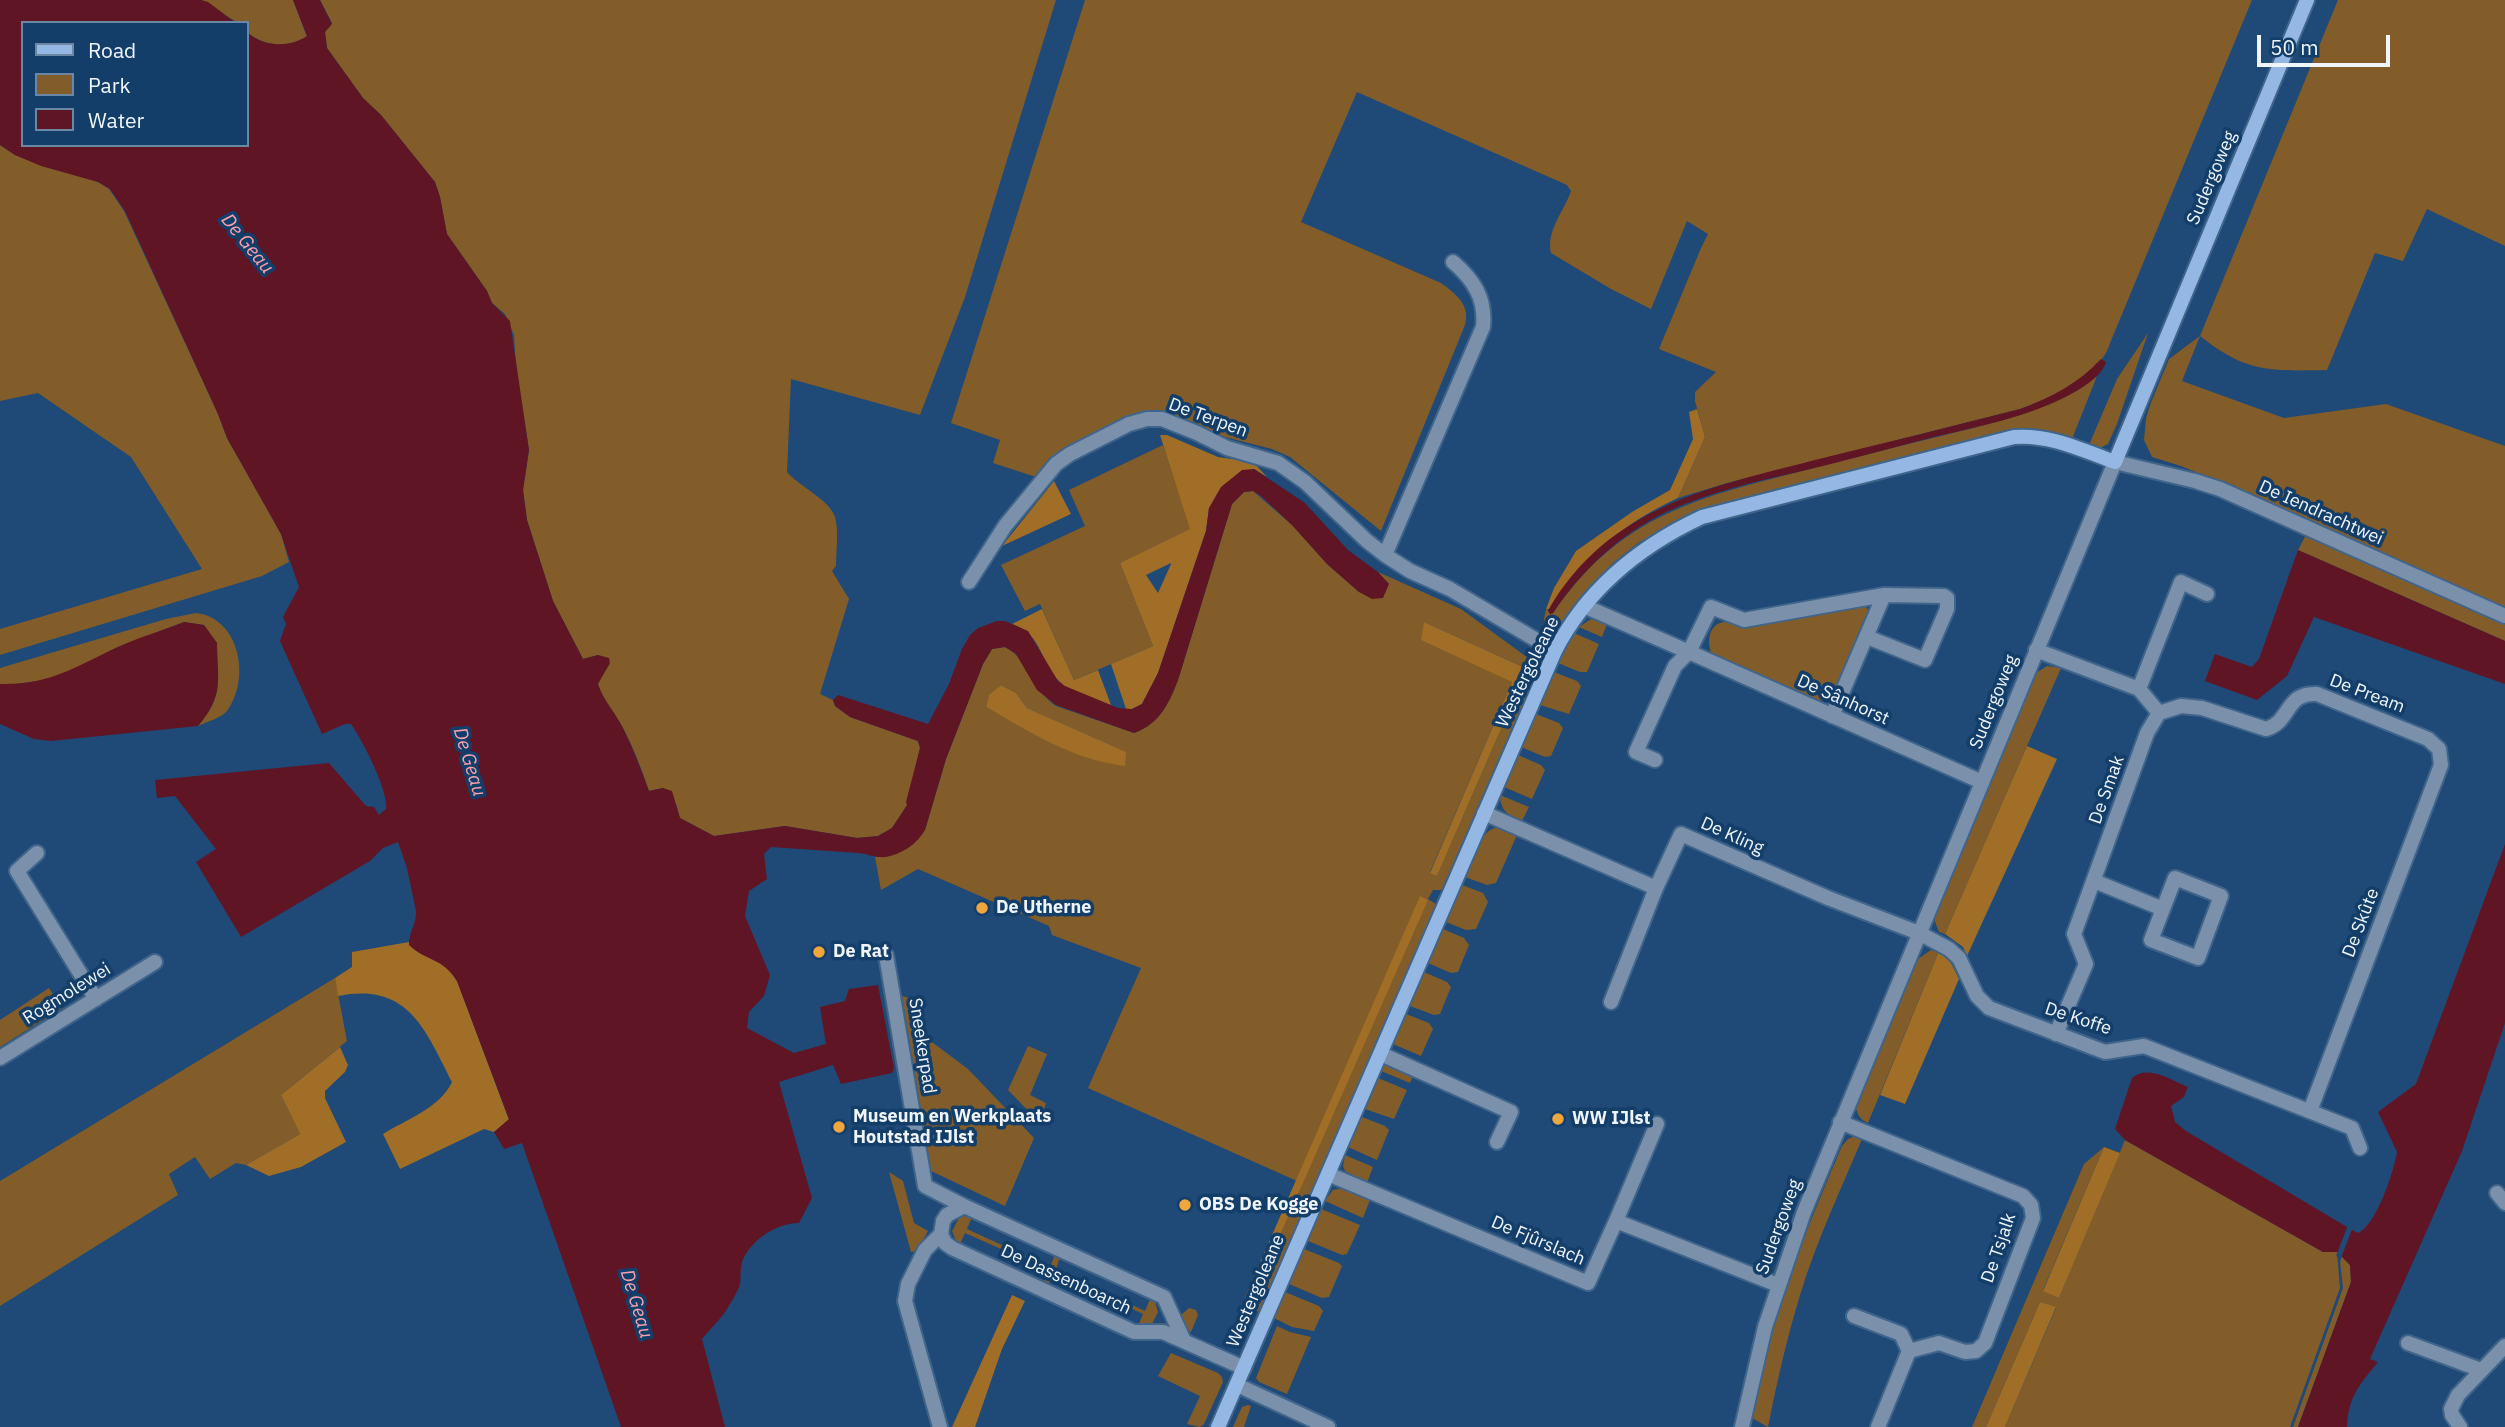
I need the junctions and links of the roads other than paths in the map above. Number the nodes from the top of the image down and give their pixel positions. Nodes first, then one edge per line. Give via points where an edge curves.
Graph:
1 (2307, 0) edge
2 (1453, 262) dead end
3 (2115, 463) junction
4 (1385, 555) junction
5 (969, 582) dead end
6 (2207, 594) dead end
7 (1884, 595) junction
8 (1584, 606) junction
9 (2505, 616) edge
10 (1867, 637) junction
11 (2036, 650) junction
12 (1555, 651) junction
13 (1689, 652) junction
14 (2139, 689) junction
15 (2159, 713) junction
16 (1832, 716) junction
17 (2439, 749) joint
18 (1655, 760) dead end
19 (1982, 782) junction
20 (1485, 813) junction
21 (37, 853) dead end
22 (2094, 881) junction
23 (1656, 888) junction
24 (2163, 909) junction
25 (1919, 933) junction
26 (886, 955) dead end
27 (155, 962) dead end
28 (96, 999) junction
29 (1611, 1002) dead end
30 (2056, 1034) junction
31 (1381, 1055) junction
32 (0, 1058) edge
33 (2310, 1111) junction
34 (1840, 1122) junction
35 (1657, 1124) dead end
36 (1497, 1142) dead end
37 (2360, 1148) dead end
38 (1328, 1174) junction
39 (964, 1206) junction
40 (1616, 1221) junction
41 (941, 1234) junction
42 (1778, 1285) junction
43 (1854, 1316) dead end
44 (1184, 1341) junction
45 (2408, 1343) dead end
46 (2505, 1346) edge
47 (1909, 1351) junction
48 (1244, 1368) junction
49 (2481, 1370) junction
50 (1237, 1385) junction
51 (940, 1427) edge
52 (1218, 1427) edge
53 (1328, 1427) edge
54 (1742, 1427) edge
55 (1878, 1427) edge
56 (2460, 1427) edge

1 - 3 street, Sudergoweg
2 - 4 street via 1476,286 1485,314 1483,327
3 - 8 street, Westergoleane via 2049,439 2014,437 1702,517 1642,550
3 - 9 street, De Iendrachtwei via 2220,489
3 - 11 street, Sudergoweg
4 - 5 street, De Terpen via 1278,463 1227,448 1162,419 1147,419 1100,438 1056,464 1005,526
4 - 12 street, De Terpen
6 - 14 street via 2181,582
7 - 10 street
7 - 10 street via 1944,596 1947,609 1925,660
7 - 13 street via 1744,620 1710,607
8 - 12 street, Westergoleane
8 - 13 street, De Sânhorst
10 - 16 street
11 - 14 street
11 - 19 street, Sudergoweg
12 - 20 street, Westergoleane
13 - 16 street, De Sânhorst
13 - 18 street via 1675,666 1636,752
14 - 15 street
15 - 17 street, De Pream via 2181,706 2202,708 2266,729 2283,719 2292,702 2317,694 2428,739
15 - 22 street, De Smak via 2147,733
16 - 19 street, De Sânhorst
17 - 33 street, De Skûte via 2441,765
19 - 25 street, Sudergoweg
20 - 23 street
20 - 31 street, Westergoleane
21 - 28 street via 17,871
22 - 24 street
22 - 30 street, De Smak via 2074,934 2087,964
23 - 25 street, De Kling via 1681,834
23 - 29 street
24 - 24 street via 2151,940 2197,958 2221,896 2175,878
25 - 30 street, De Koffe via 1959,958 1977,996 1989,1008
25 - 34 street, Sudergoweg
26 - 39 street, Sneekerpad via 925,1186
27 - 28 street, Rogmolewei
28 - 32 street, Rogmolewei
30 - 33 street, De Koffe via 2105,1052 2144,1046
31 - 36 street via 1511,1112
31 - 38 street, Westergoleane
33 - 37 street, De Koffe via 2351,1128
34 - 42 street, Sudergoweg
34 - 47 street, De Tsjalk via 2016,1192 2031,1205 2034,1218 1985,1342 1976,1351 1965,1352 1939,1342
35 - 40 street
38 - 40 street, De Fjûrslach via 1588,1283
38 - 48 street, Westergoleane
39 - 41 street via 947,1215
39 - 44 street, De Dassenboarch via 1164,1297
40 - 42 street
41 - 44 street, De Dassenboarch via 952,1248 1133,1332 1163,1332
41 - 51 street via 925,1250 905,1301
42 - 54 street, Sudergoweg
43 - 47 street via 1901,1334
44 - 48 street, De Dassenboarch
45 - 49 street
46 - 49 street
47 - 55 street
48 - 50 street, Westergoleane
49 - 56 street via 2454,1401 2452,1415
50 - 52 street, Westergoleane
50 - 53 street

